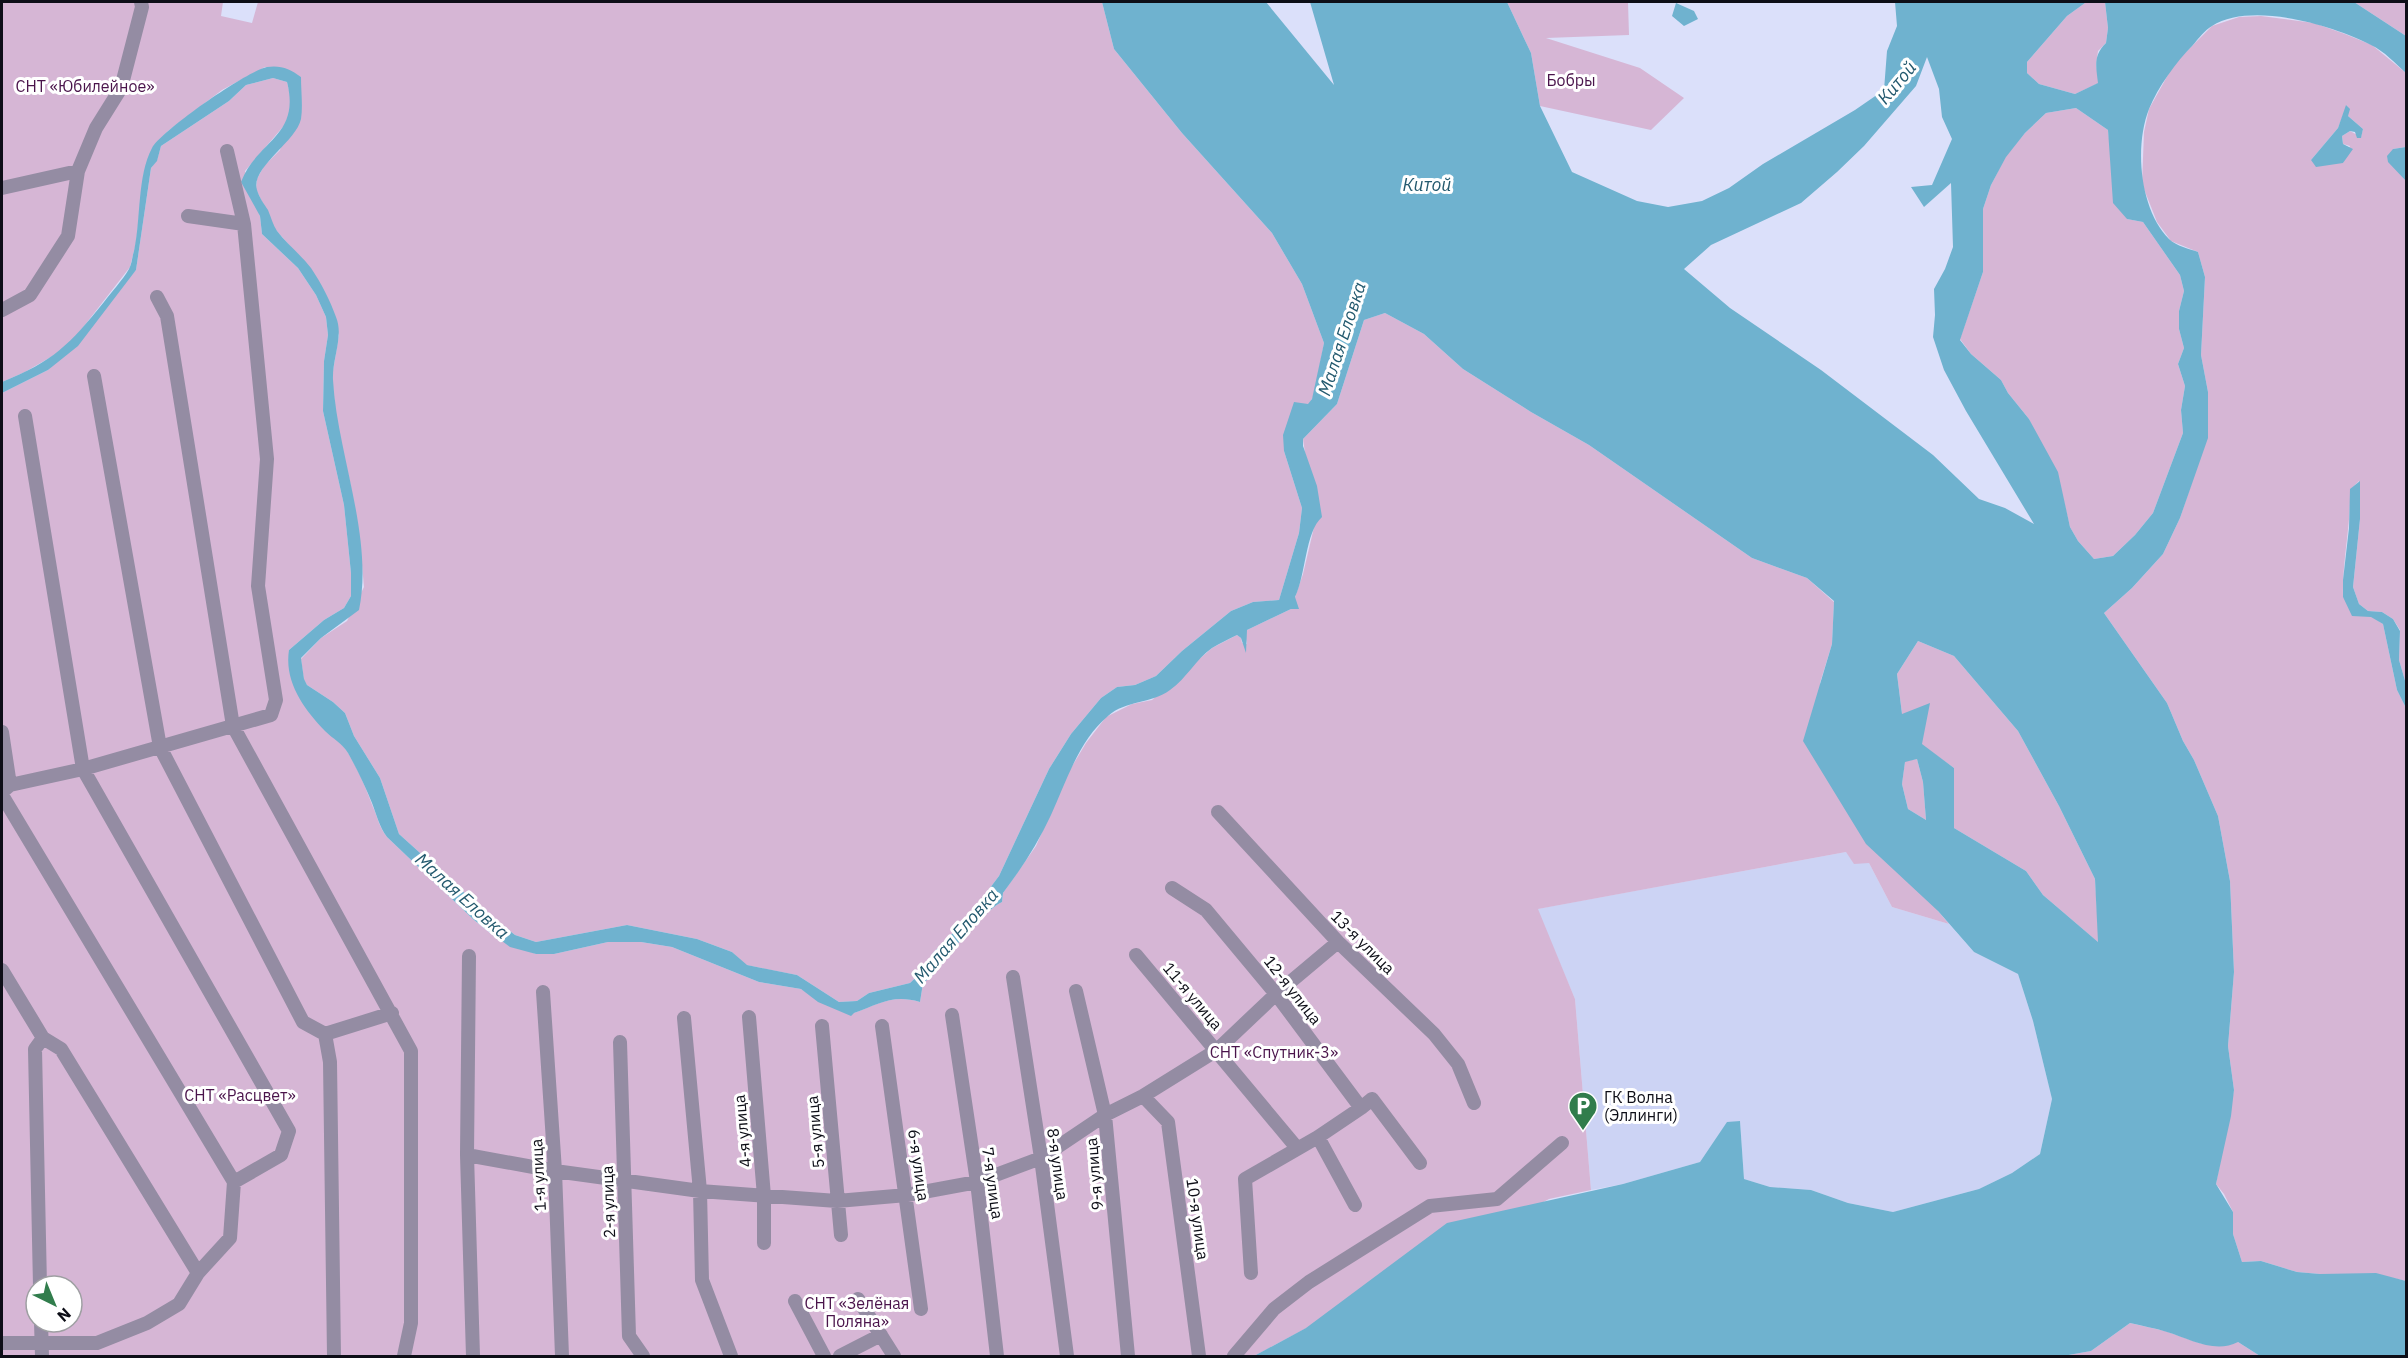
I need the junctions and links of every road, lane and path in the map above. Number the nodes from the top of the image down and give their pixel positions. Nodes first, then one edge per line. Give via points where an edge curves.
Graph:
1 (141, 2) edge
2 (227, 151) dead end
3 (78, 171) junction
4 (2, 188) edge
5 (188, 216) dead end
6 (244, 224) junction
7 (157, 297) dead end
8 (2, 310) edge
9 (94, 376) dead end
10 (25, 416) dead end
11 (233, 726) junction
12 (2, 732) edge
13 (160, 747) junction
14 (83, 769) junction
15 (4, 791) edge
16 (1218, 812) dead end
17 (1172, 888) dead end
18 (1338, 942) junction
19 (1136, 955) dead end
20 (469, 956) dead end
21 (2, 970) edge
22 (1013, 977) dead end
23 (1077, 991) dead end
24 (543, 992) dead end
25 (1276, 994) junction
26 (392, 1013) junction
27 (952, 1015) dead end
28 (749, 1017) dead end
29 (684, 1018) dead end
30 (822, 1026) dead end
31 (882, 1026) dead end
32 (326, 1034) junction
33 (43, 1038) junction
34 (620, 1042) dead end
35 (1217, 1050) junction
36 (1143, 1096) junction
37 (1474, 1103) dead end
38 (1361, 1108) junction
39 (1105, 1115) junction
40 (1318, 1137) junction
41 (1562, 1143) dead end
42 (1297, 1148) junction
43 (466, 1155) junction
44 (1041, 1158) junction
45 (1420, 1164) dead end
46 (555, 1171) junction
47 (623, 1179) junction
48 (234, 1182) junction
49 (977, 1182) junction
50 (700, 1191) junction
51 (907, 1195) junction
52 (764, 1196) junction
53 (837, 1201) junction
54 (1355, 1205) dead end
55 (842, 1236) dead end
56 (764, 1243) dead end
57 (198, 1273) junction
58 (1251, 1273) dead end
59 (40, 1274) edge
60 (858, 1299) dead end
61 (795, 1301) dead end
62 (921, 1309) dead end
63 (41, 1334) edge
64 (881, 1335) junction
65 (2, 1342) edge
66 (42, 1350) edge
67 (334, 1356) edge
68 (404, 1356) edge
69 (473, 1356) edge
70 (562, 1356) edge
71 (643, 1356) edge
72 (731, 1356) edge
73 (824, 1356) edge
74 (840, 1356) edge
75 (894, 1356) edge
76 (997, 1356) edge
77 (1066, 1356) edge
78 (1128, 1356) edge
79 (1199, 1356) edge
80 (1234, 1356) edge

1 - 3 street via 121,88 96,128
2 - 6 street
3 - 4 street
3 - 8 street via 68,236 30,295
5 - 6 street
6 - 11 street via 267,459 258,586 276,700 271,715
7 - 11 street via 167,316
9 - 13 street
10 - 14 street
11 - 13 street
11 - 26 street
12 - 15 street
13 - 14 street
13 - 32 street via 303,1022
14 - 15 street
14 - 48 street via 289,1131 280,1155
15 - 48 street
16 - 18 street, 13-я улица
17 - 25 street, 12-я улица via 1206,910
18 - 25 street
18 - 37 street, 13-я улица via 1434,1034 1458,1064
19 - 35 street, 11-я улица
20 - 43 street
21 - 33 street
22 - 44 street, 8-я улица
23 - 39 street, 9-я улица
24 - 46 street, 1-я улица
25 - 35 street
25 - 38 street, 12-я улица
26 - 32 street
26 - 68 street via 411,1051 411,1323
27 - 49 street, 7-я улица
28 - 52 street, 4-я улица
29 - 50 street
30 - 53 street, 5-я улица
31 - 51 street, 6-я улица
32 - 67 street via 330,1062
33 - 57 street via 61,1048
33 - 59 street via 34,1049
34 - 47 street, 2-я улица
35 - 36 street
35 - 42 street, 11-я улица
36 - 39 street
36 - 79 street, 10-я улица via 1168,1122
38 - 40 street
38 - 45 street via 1372,1099
39 - 44 street
39 - 78 street, 9-я улица
40 - 42 street
40 - 54 street
41 - 80 street via 1497,1200 1430,1206 1309,1282 1274,1309
42 - 58 street via 1245,1179
43 - 46 street
43 - 69 street
44 - 49 street
44 - 77 street, 8-я улица
46 - 47 street
46 - 70 street, 1-я улица
47 - 50 street
47 - 71 street, 2-я улица via 629,1336
48 - 57 street via 230,1238
49 - 51 street
49 - 76 street, 7-я улица
50 - 52 street
50 - 72 street via 702,1280
51 - 53 street
51 - 62 street, 6-я улица
52 - 53 street
52 - 56 street, 4-я улица
53 - 55 street, 5-я улица
57 - 66 street via 179,1304 147,1323 97,1343
60 - 64 street
61 - 73 street
63 - 66 street
64 - 74 street
64 - 75 street
65 - 66 street

